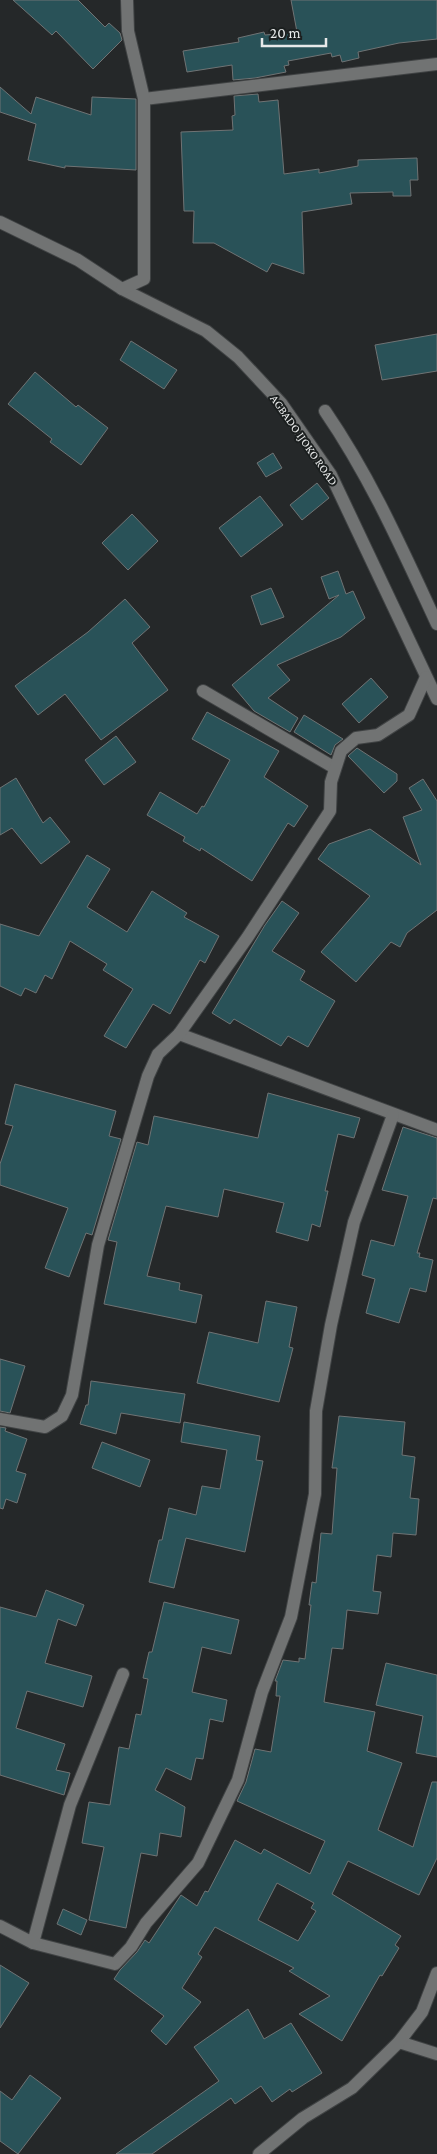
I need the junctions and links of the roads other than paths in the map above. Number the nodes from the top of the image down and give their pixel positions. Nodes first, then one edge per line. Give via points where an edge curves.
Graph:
1 (127, 0) edge
2 (437, 64) edge
3 (144, 99) junction
4 (0, 222) edge
5 (122, 289) junction
6 (325, 411) dead end
7 (437, 624) edge
8 (426, 677) junction
9 (203, 691) dead end
10 (437, 699) edge
11 (335, 768) junction
12 (179, 1034) junction
13 (393, 1115) junction
14 (437, 1130) edge
15 (0, 1419) edge
16 (123, 1674) dead end
17 (0, 1926) edge
18 (33, 1943) junction
19 (437, 1973) edge
20 (400, 2042) junction
21 (437, 2054) edge
22 (259, 2154) edge

1 - 3 street via 128,31
2 - 3 street
3 - 5 street via 144,279
4 - 5 street, AGBADO IJOKO ROAD via 78,260
5 - 8 street, AGBADO IJOKO ROAD via 206,331 238,357 281,403 331,475
6 - 7 street via 349,446 384,511
8 - 10 street, AGBADO IJOKO ROAD
8 - 11 street via 409,715 378,735 356,738 341,751
9 - 11 street
11 - 12 street via 330,811
12 - 13 street
12 - 15 street via 158,1054 148,1076 101,1235 72,1395 62,1416 45,1427
13 - 14 street
13 - 18 street via 354,1222 331,1325 316,1411 314,1494 291,1617 262,1692 238,1780 198,1862 115,1964
16 - 18 street via 70,1805
17 - 18 street
19 - 20 street via 422,2012
20 - 21 street
20 - 22 street via 352,2088 303,2118

